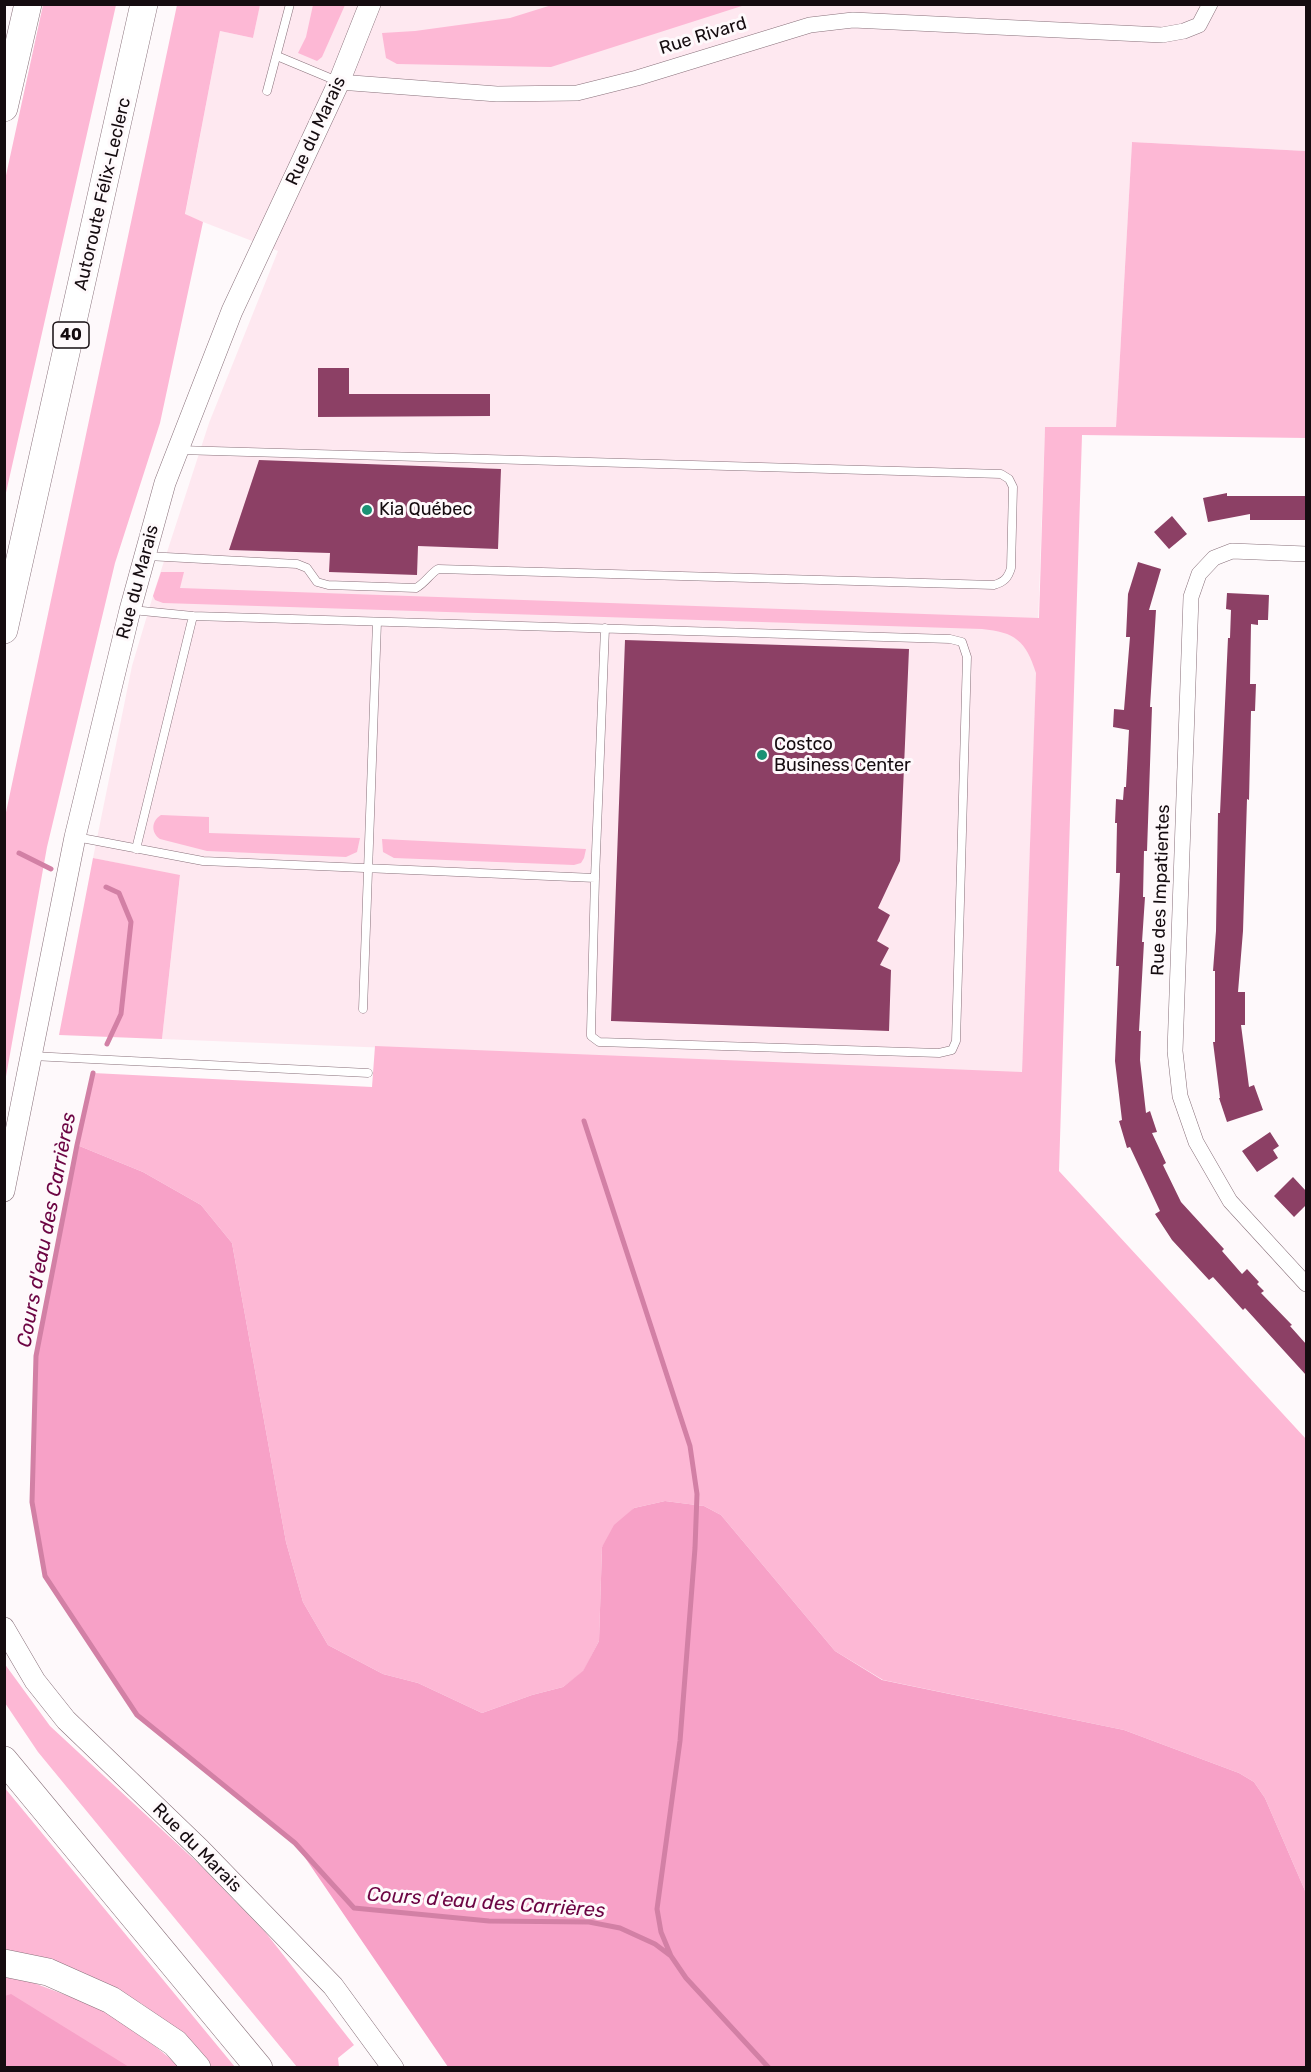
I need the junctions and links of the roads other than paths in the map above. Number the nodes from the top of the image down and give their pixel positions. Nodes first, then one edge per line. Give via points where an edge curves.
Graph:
1 (28, 4) edge
2 (144, 4) edge
3 (290, 4) edge
4 (370, 4) edge
5 (1210, 4) edge
6 (277, 56) junction
7 (339, 82) junction
8 (267, 91) dead end
9 (4, 108) edge
10 (177, 449) junction
11 (1306, 554) edge
12 (145, 556) junction
13 (130, 610) junction
14 (194, 616) junction
15 (377, 622) junction
16 (605, 628) junction
17 (4, 630) edge
18 (75, 837) junction
19 (136, 849) junction
20 (368, 868) junction
21 (595, 878) junction
22 (363, 1009) dead end
23 (31, 1056) junction
24 (368, 1073) dead end
25 (4, 1191) edge
26 (1306, 1284) edge
27 (4, 1628) edge
28 (4, 1760) edge
29 (4, 1963) edge
30 (197, 2067) edge
31 (259, 2067) edge
32 (393, 2067) edge

1 - 9 highway
2 - 17 highway, Autoroute Félix-Leclerc / 40
3 - 6 lane
4 - 7 street, Rue du Marais
5 - 7 street, Rue Rivard via 1199,25 1162,35 853,20 810,25 577,93 497,94
6 - 7 lane
6 - 8 lane
7 - 10 street, Rue du Marais via 232,311
10 - 12 street, Rue du Marais
10 - 12 lane via 1001,474 1009,478 1013,487 1011,568 1009,576 994,585 438,569 416,588 328,585 317,582 307,568 297,564
11 - 26 street, Rue des Impatientes via 1232,550 1214,558 1199,574 1191,597 1175,1051 1180,1096 1196,1142 1230,1201
12 - 13 street, Rue du Marais
13 - 14 lane
13 - 18 street, Rue du Marais
14 - 15 lane
14 - 19 lane
15 - 16 lane
15 - 20 lane
16 - 21 lane
16 - 21 lane via 962,642 967,657 954,1046 939,1053 599,1042 591,1036
18 - 19 lane
18 - 23 street, Rue du Marais
19 - 20 lane via 203,861
20 - 21 lane
20 - 22 lane
23 - 24 lane
23 - 25 street, Rue du Marais
27 - 32 street, Rue du Marais via 35,1681 66,1720 200,1849 333,1986
28 - 31 highway
29 - 30 highway via 48,1972 111,2000 175,2043

